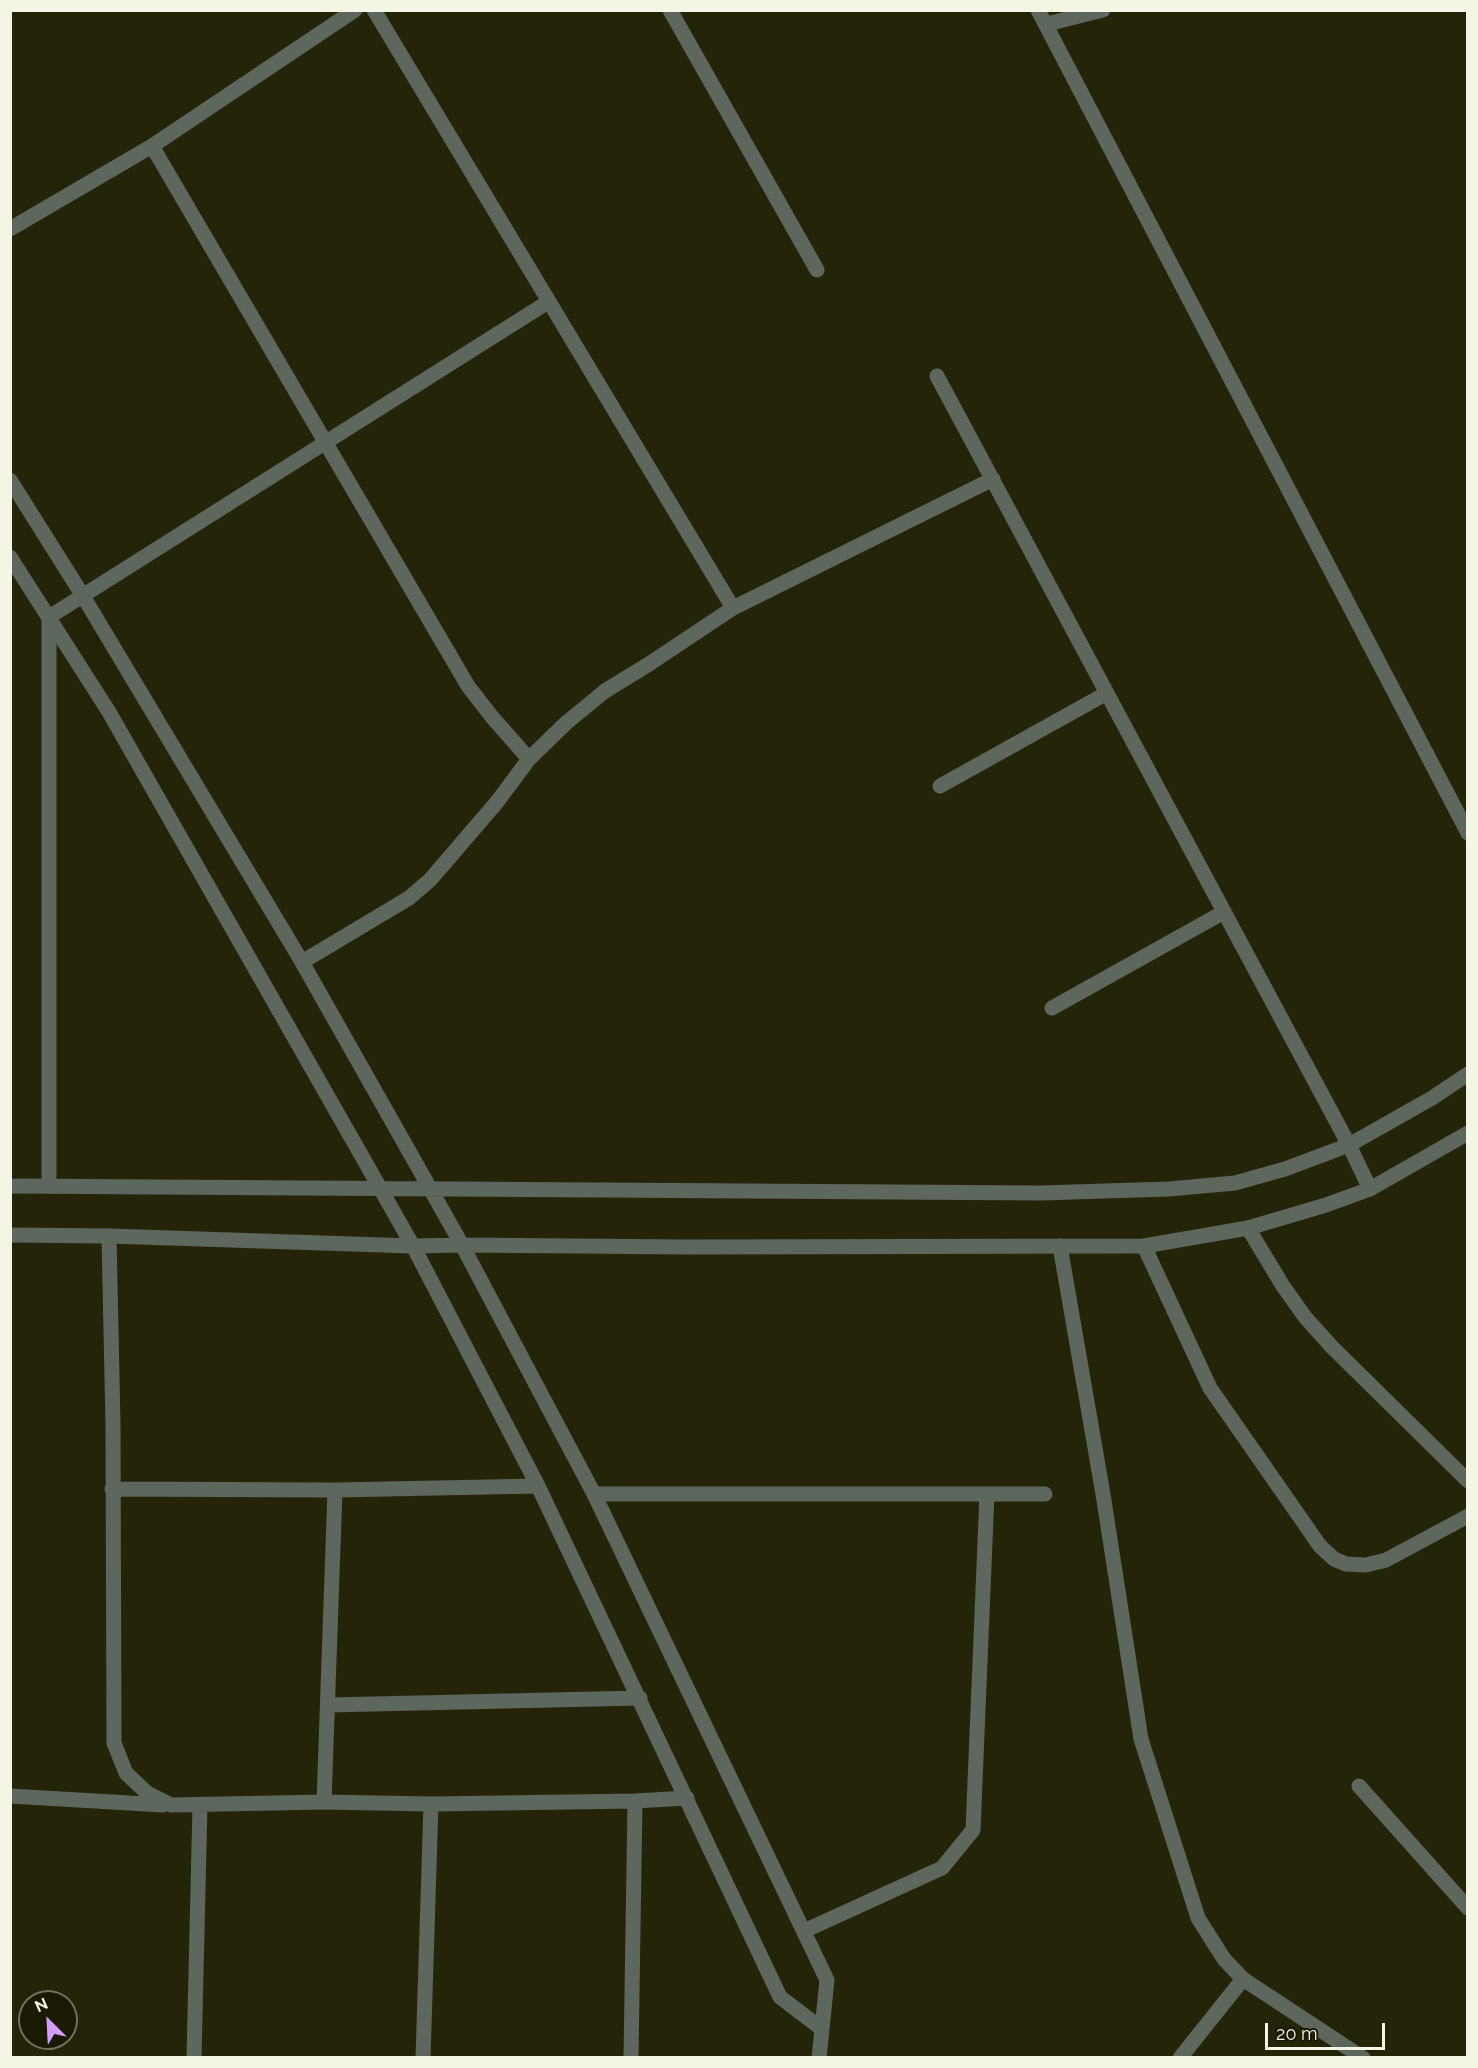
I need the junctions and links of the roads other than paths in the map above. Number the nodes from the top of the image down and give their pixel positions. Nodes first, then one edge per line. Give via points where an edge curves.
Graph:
1 (355, 10) edge
2 (374, 10) edge
3 (670, 10) edge
4 (1038, 10) edge
5 (1103, 10) edge
6 (1047, 24) junction
7 (152, 146) junction
8 (10, 228) edge
9 (817, 270) dead end
10 (549, 302) junction
11 (937, 376) dead end
12 (326, 442) junction
13 (993, 479) junction
14 (10, 480) edge
15 (10, 557) edge
16 (83, 596) junction
17 (733, 608) junction
18 (49, 617) junction
19 (1107, 693) junction
20 (529, 759) junction
21 (940, 786) dead end
22 (1467, 833) edge
23 (1224, 912) junction
24 (302, 962) junction
25 (1052, 1008) dead end
26 (1467, 1074) edge
27 (1467, 1133) edge
28 (1348, 1145) junction
29 (10, 1186) edge
30 (49, 1186) junction
31 (381, 1187) junction
32 (430, 1188) junction
33 (1370, 1189) junction
34 (1248, 1228) junction
35 (10, 1235) edge
36 (109, 1236) junction
37 (462, 1245) junction
38 (413, 1246) junction
39 (1060, 1246) junction
40 (1144, 1246) junction
41 (1467, 1481) edge
42 (538, 1486) junction
43 (112, 1489) junction
44 (335, 1490) junction
45 (594, 1494) junction
46 (987, 1494) junction
47 (1045, 1494) dead end
48 (1467, 1515) edge
49 (640, 1698) junction
50 (328, 1705) junction
51 (1359, 1786) dead end
52 (10, 1796) edge
53 (687, 1798) junction
54 (635, 1801) junction
55 (324, 1802) junction
56 (431, 1804) junction
57 (171, 1805) junction
58 (200, 1805) junction
59 (1467, 1908) edge
60 (804, 1931) junction
61 (1243, 1979) junction
62 (822, 2029) junction
63 (194, 2058) edge
64 (423, 2058) edge
65 (631, 2058) edge
66 (819, 2058) edge
67 (1180, 2058) edge
68 (1363, 2058) edge

1 - 7 street
2 - 10 street
3 - 9 street
4 - 6 street
5 - 6 street
6 - 22 street
7 - 8 street
7 - 12 street
10 - 12 street
10 - 17 street
11 - 13 street
12 - 16 street
12 - 20 street via 468,686
13 - 17 street
13 - 19 street
14 - 16 street
15 - 18 street
16 - 18 street
16 - 24 street
17 - 20 street via 605,691
18 - 30 street
18 - 31 street via 110,712
19 - 21 street
19 - 23 street
20 - 24 street via 430,880 409,898
23 - 25 street
23 - 28 street
24 - 32 street
26 - 28 street
27 - 33 street
28 - 32 street via 1235,1183 1169,1189 1041,1193
28 - 33 street
29 - 30 street
30 - 31 street
31 - 32 street
31 - 38 street
32 - 37 street
33 - 34 street
34 - 40 street
34 - 41 street via 1305,1317
35 - 36 street
36 - 38 street
36 - 43 street
37 - 38 street
37 - 39 street
37 - 45 street
38 - 42 street
39 - 40 street
39 - 61 street via 1142,1739 1198,1918 1224,1959
40 - 48 street via 1210,1388 1320,1546 1334,1559 1366,1565 1386,1560
42 - 44 street
42 - 49 street
43 - 44 street
43 - 57 street via 114,1743 126,1773 147,1793
44 - 50 street
45 - 46 street
45 - 60 street
46 - 47 street
46 - 60 street via 973,1830 942,1868
49 - 50 street
49 - 53 street
50 - 55 street
51 - 59 street
52 - 57 street
53 - 54 street
53 - 62 street via 780,1997
54 - 56 street
54 - 65 street
55 - 56 street
55 - 58 street
56 - 64 street
57 - 58 street
58 - 63 street
60 - 62 street via 827,1980
61 - 67 street
61 - 68 street
62 - 66 street

